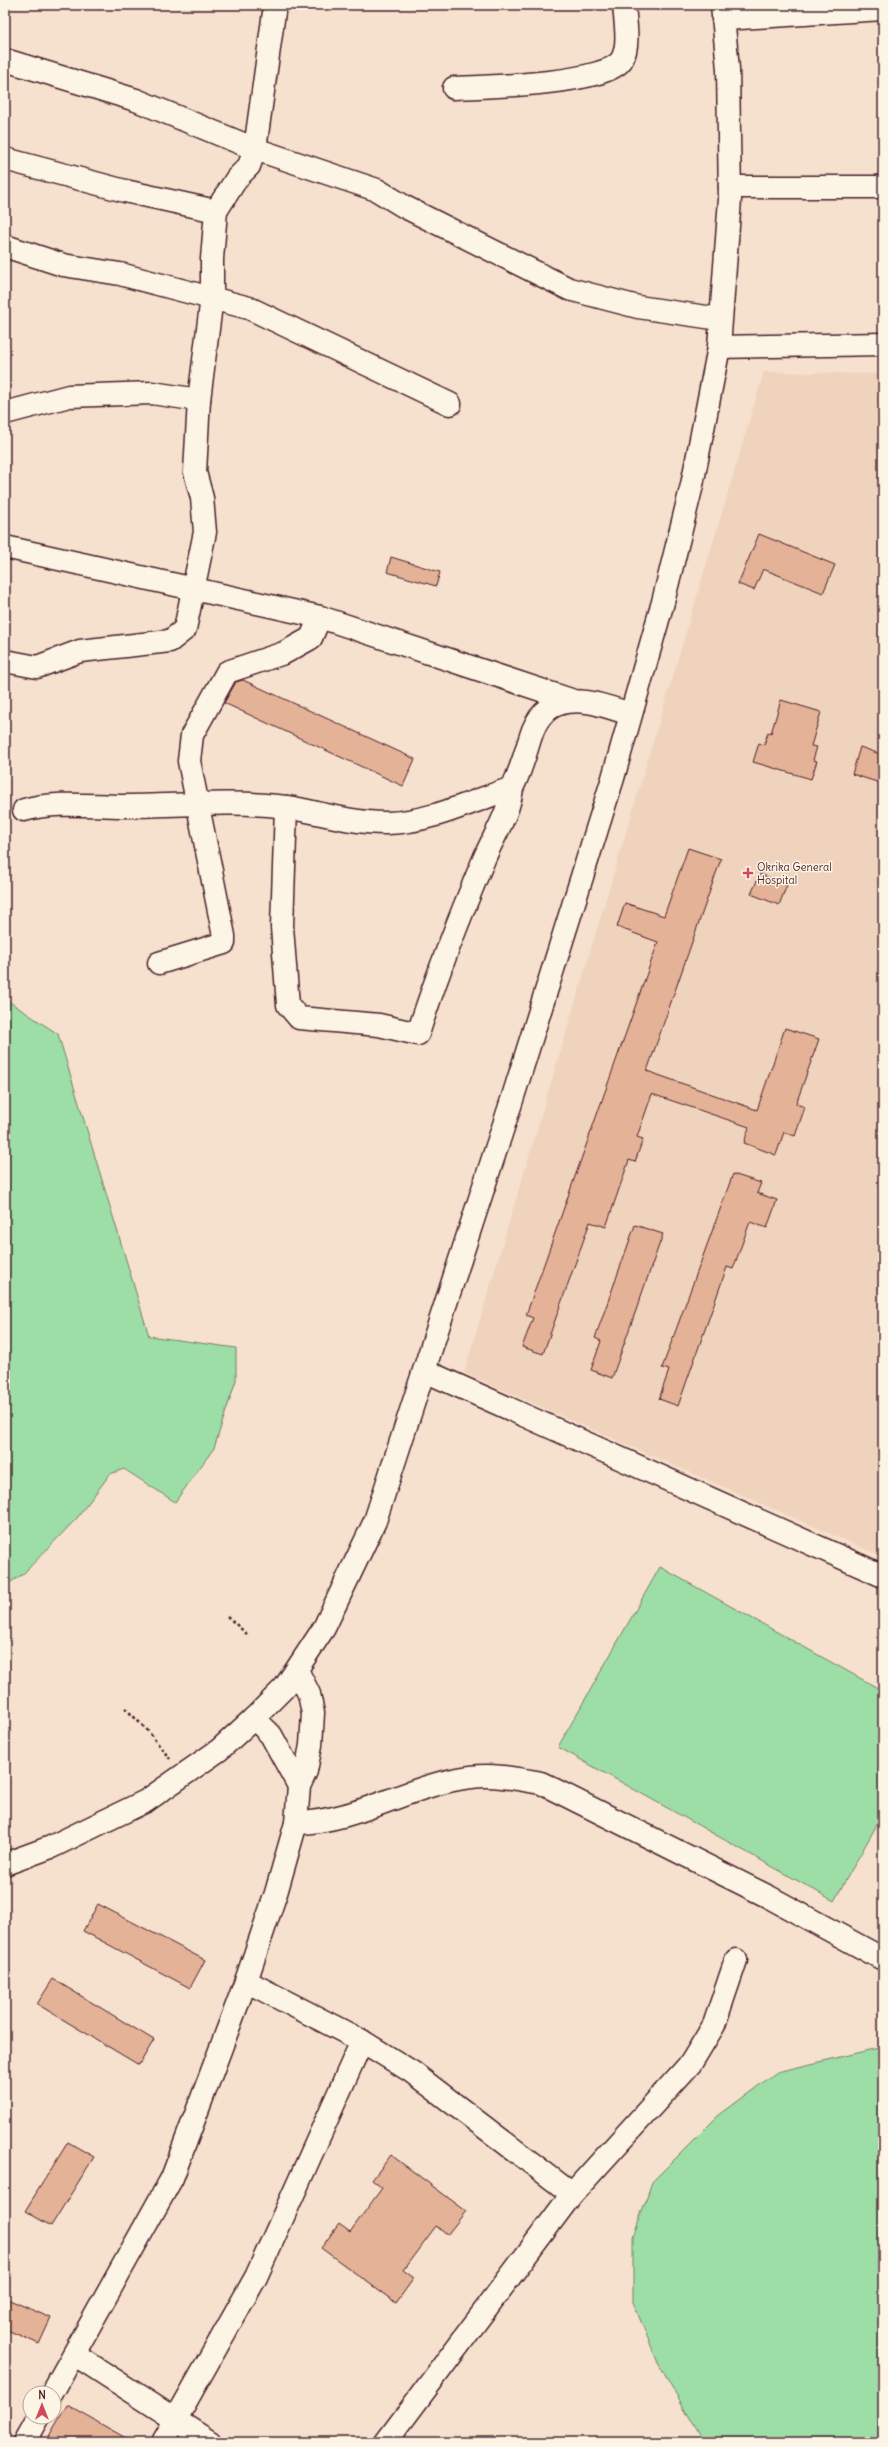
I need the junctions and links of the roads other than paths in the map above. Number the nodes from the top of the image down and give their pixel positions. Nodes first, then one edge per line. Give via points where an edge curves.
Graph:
1 (275, 5) edge
2 (624, 5) edge
3 (883, 9) edge
4 (723, 12) edge
5 (5, 60) edge
6 (454, 88) dead end
7 (255, 149) junction
8 (5, 159) edge
9 (730, 187) junction
10 (883, 187) edge
11 (216, 211) junction
12 (5, 246) edge
13 (212, 297) junction
14 (720, 319) junction
15 (883, 344) edge
16 (719, 347) junction
17 (199, 400) junction
18 (450, 404) dead end
19 (5, 413) edge
20 (5, 547) edge
21 (195, 589) junction
22 (320, 618) junction
23 (5, 661) edge
24 (571, 700) junction
25 (630, 714) junction
26 (512, 788) junction
27 (198, 805) junction
28 (286, 808) junction
29 (24, 810) dead end
30 (159, 963) dead end
31 (425, 1371) junction
32 (883, 1576) edge
33 (297, 1670) junction
34 (254, 1718) junction
35 (299, 1786) junction
36 (296, 1823) junction
37 (5, 1864) edge
38 (736, 1960) dead end
39 (883, 1960) edge
40 (246, 1981) junction
41 (362, 2041) junction
42 (572, 2194) junction
43 (74, 2354) junction
44 (57, 2385) edge
45 (176, 2421) junction
46 (35, 2425) edge
47 (25, 2442) edge
48 (163, 2442) edge
49 (210, 2442) edge
50 (386, 2442) edge

1 - 7 street
2 - 6 street via 626,49 622,60 611,70 543,84
3 - 4 street
4 - 9 street via 728,69
5 - 7 street via 136,100
7 - 11 street via 249,166 237,178
7 - 14 street via 377,190 405,207 569,289 638,307
8 - 11 street via 125,191
9 - 10 street
9 - 14 street
11 - 13 street
12 - 13 street via 63,265 120,274
13 - 17 street
13 - 18 street via 249,308
14 - 16 street
15 - 16 street
16 - 25 street via 692,486 664,602
17 - 19 street via 152,393 69,396
17 - 21 street via 195,472 202,498 205,532
20 - 21 street
21 - 22 street
21 - 23 street via 185,629 170,641 80,651 37,667
22 - 24 street
22 - 27 street via 311,638 284,653 227,672 192,735 189,761
24 - 25 street via 592,702
24 - 26 street via 549,708 534,728 521,773
25 - 31 street via 613,778
26 - 28 street via 419,819 388,823 364,822
26 - 28 street via 510,805 482,865 435,982 418,1034 379,1025 299,1018 288,1005 282,927
27 - 28 street via 252,803
27 - 29 street via 43,804
27 - 30 street via 224,943
31 - 32 street
31 - 33 street via 375,1521 324,1628
33 - 34 street
33 - 35 street via 309,1694 313,1713 306,1772
34 - 35 street via 271,1735
34 - 37 street via 219,1750 146,1801 51,1847
35 - 36 street
36 - 39 street via 315,1823 419,1790 471,1777 509,1777 540,1783 769,1897
36 - 40 street via 276,1893
38 - 42 street via 714,2025 690,2063
40 - 41 street
40 - 43 street via 172,2178
41 - 42 street via 412,2072
41 - 45 street via 256,2277
42 - 50 street
43 - 44 street
43 - 45 street
45 - 48 street
45 - 49 street
46 - 47 street

